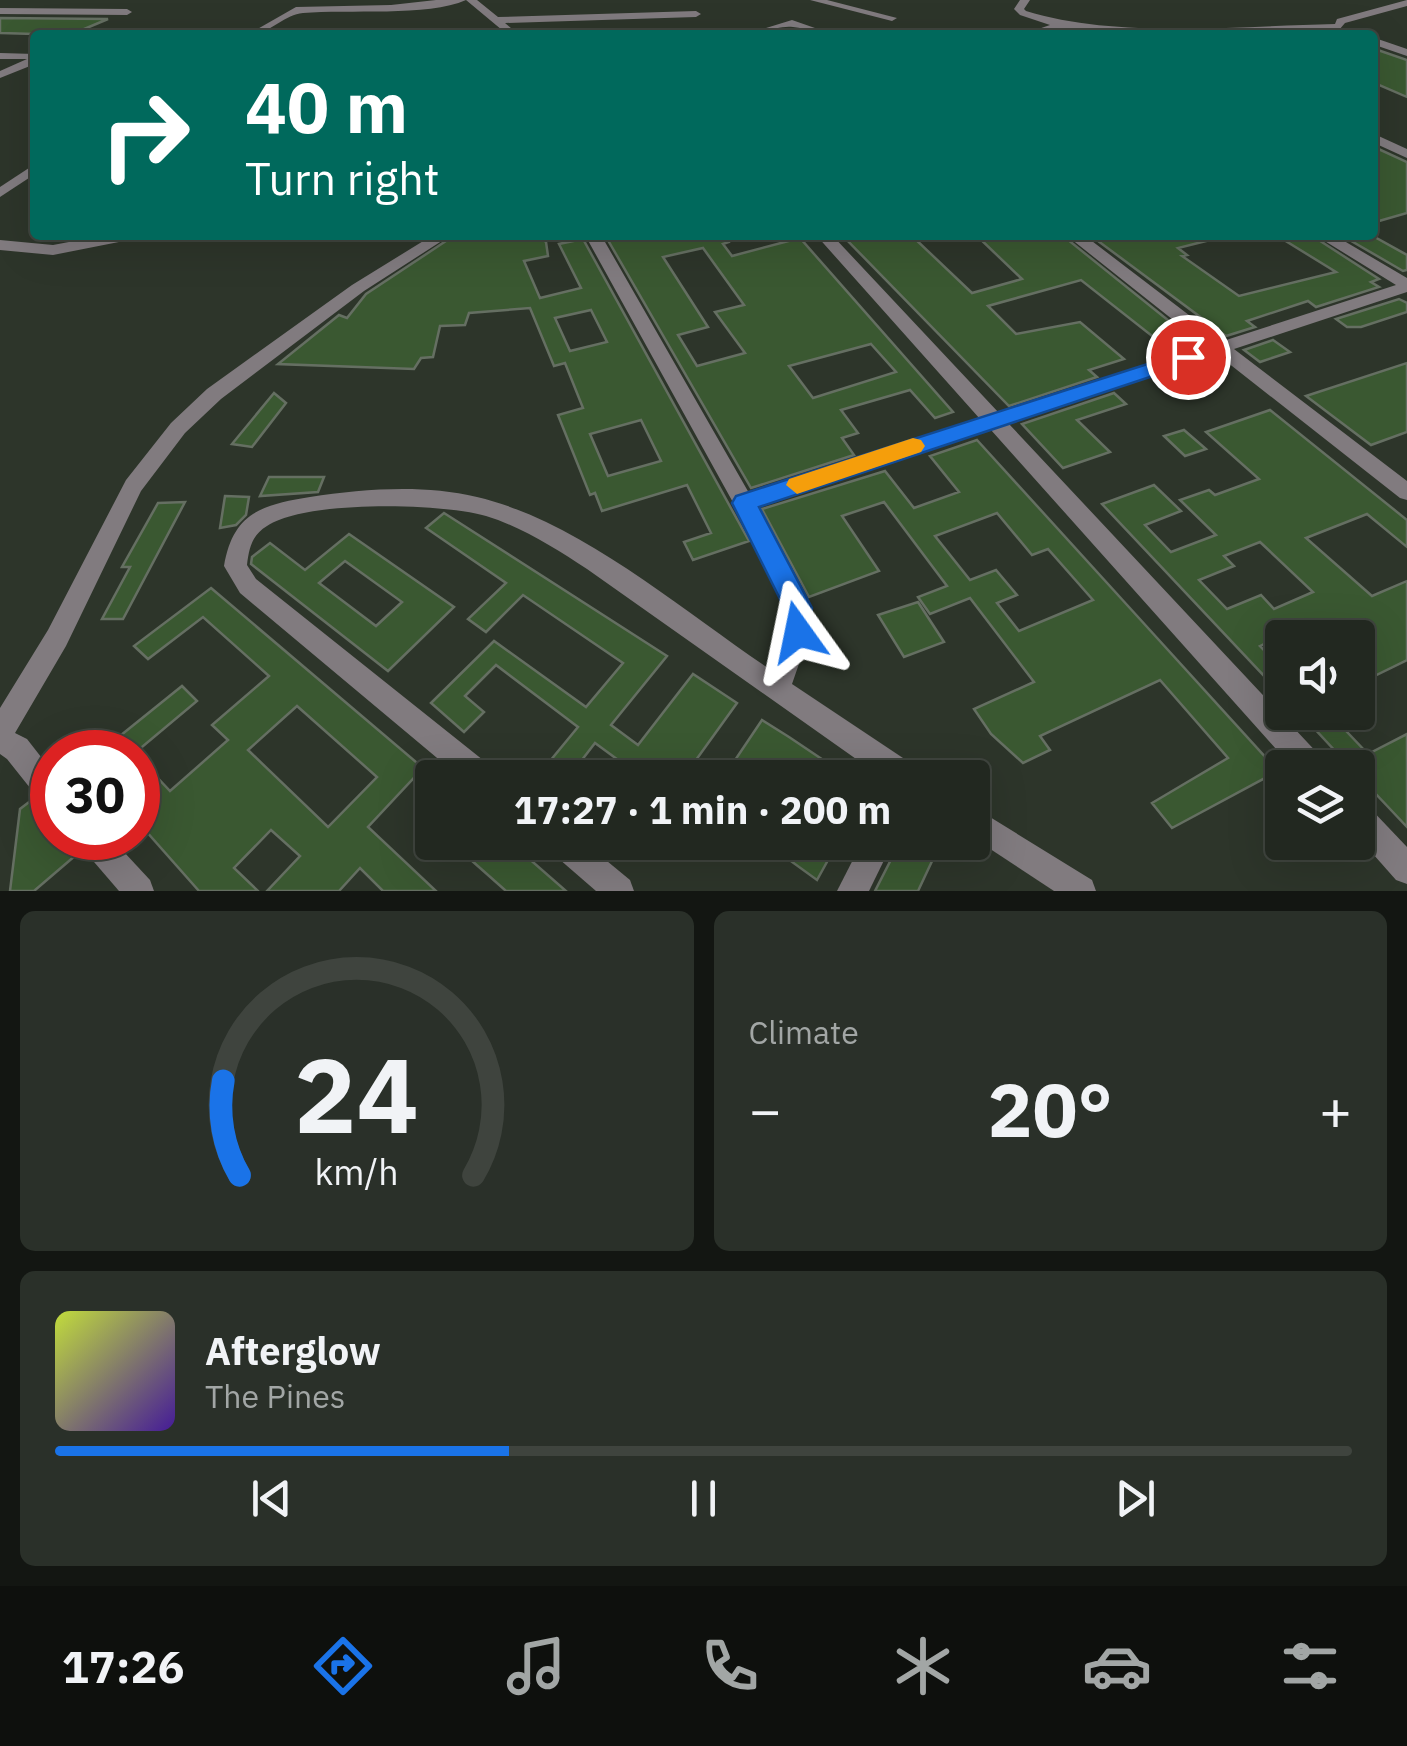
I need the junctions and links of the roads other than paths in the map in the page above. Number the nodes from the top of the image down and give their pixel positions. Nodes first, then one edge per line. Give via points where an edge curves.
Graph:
1 (64, 0) edge
2 (461, 0) edge
3 (471, 0) edge
4 (815, 0) edge
5 (1025, 0) edge
6 (1407, 2) edge
7 (0, 11) edge
8 (32, 11) junction
9 (127, 12) dead end
10 (696, 14) dead end
11 (892, 18) dead end
12 (496, 20) junction
13 (0, 22) edge
14 (1061, 24) junction
15 (261, 30) edge
16 (508, 30) edge
17 (765, 30) edge
18 (815, 30) edge
19 (1042, 30) edge
20 (1187, 30) edge
21 (1320, 30) edge
22 (1378, 42) edge
23 (1407, 53) edge
24 (0, 56) edge
25 (30, 60) edge
26 (30, 62) edge
27 (0, 75) edge
28 (1378, 141) edge
29 (1407, 154) edge
30 (30, 172) edge
31 (0, 194) edge
32 (104, 240) edge
33 (434, 240) edge
34 (595, 240) edge
35 (829, 240) edge
36 (1081, 240) edge
37 (1330, 240) edge
38 (0, 245) edge
39 (1407, 286) edge
40 (1221, 347) junction
41 (991, 420) junction
42 (1407, 492) edge
43 (744, 503) junction
44 (778, 690) junction
45 (0, 736) edge
46 (1295, 750) edge
47 (461, 760) edge
48 (881, 760) edge
49 (30, 764) edge
50 (990, 832) edge
51 (1375, 834) edge
52 (112, 860) edge
53 (582, 860) edge
54 (869, 860) edge
55 (1407, 869) edge
56 (139, 891) edge
57 (619, 891) edge
58 (852, 891) edge
59 (1081, 891) edge

1 - 8 street
2 - 15 street via 296,10
3 - 12 street
4 - 11 street
5 - 14 street via 1022,13
6 - 21 street via 1341,20 1344,29
7 - 8 street
8 - 9 street
8 - 13 street
10 - 12 street
12 - 16 street
14 - 19 street
14 - 20 street
17 - 18 street via 792,22
22 - 23 street
24 - 25 street
26 - 27 street
28 - 29 street
30 - 31 street
32 - 38 street via 52,250
33 - 45 street via 358,288 178,428 133,486
34 - 43 street
35 - 41 street
36 - 40 street
37 - 39 street
39 - 40 street
40 - 41 street
40 - 42 street
41 - 43 street
41 - 46 street
43 - 44 street via 800,615
44 - 47 street via 624,582 518,518 492,510 424,498 323,503 270,512 242,534 235,566 248,586
44 - 48 street
45 - 49 street
50 - 59 street
51 - 55 street
52 - 56 street
53 - 57 street
54 - 58 street

